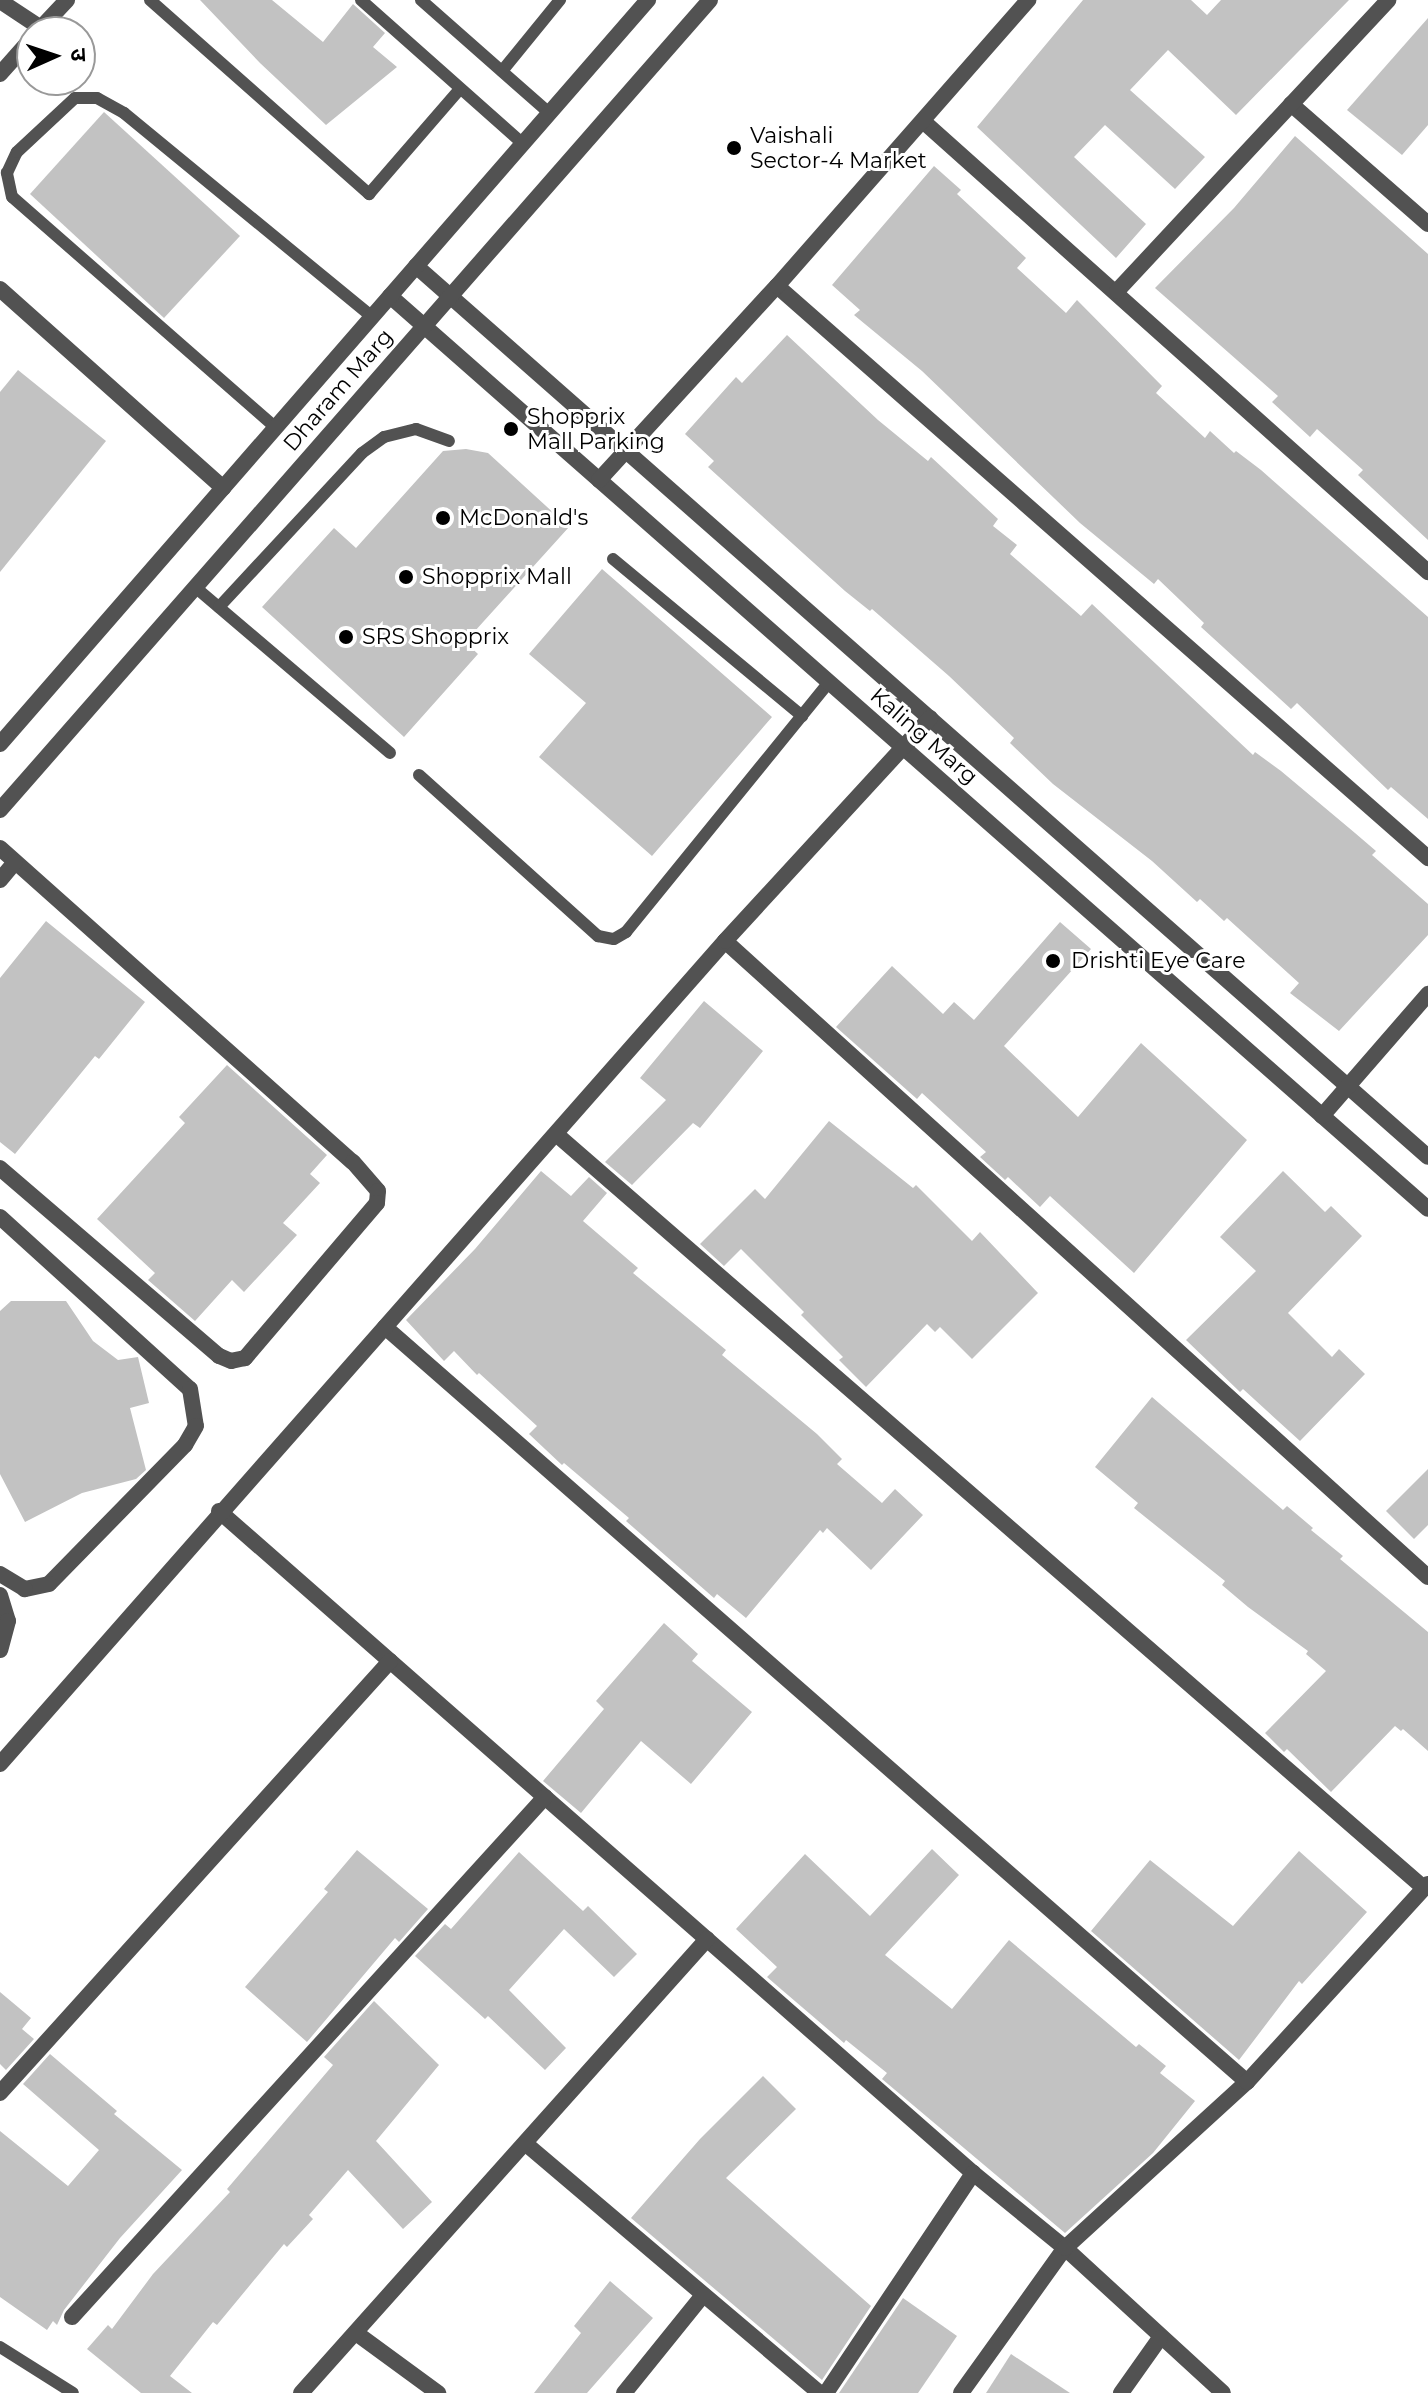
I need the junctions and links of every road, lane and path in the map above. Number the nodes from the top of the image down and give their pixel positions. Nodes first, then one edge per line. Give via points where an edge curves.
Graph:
1 (67, 0) edge
2 (150, 0) edge
3 (361, 0) edge
4 (421, 0) edge
5 (560, 0) edge
6 (648, 0) edge
7 (710, 0) edge
8 (1028, 0) edge
9 (1388, 0) edge
10 (0, 1) edge
11 (17, 16) edge
12 (52, 16) edge
13 (16, 56) edge
14 (502, 71) junction
15 (0, 74) edge
16 (460, 89) junction
17 (1291, 104) junction
18 (549, 113) junction
19 (924, 122) junction
20 (522, 143) junction
21 (1428, 224) edge
22 (416, 266) junction
23 (777, 286) junction
24 (0, 289) edge
25 (1117, 291) junction
26 (390, 296) junction
27 (450, 296) junction
28 (372, 317) junction
29 (424, 325) junction
30 (275, 427) junction
31 (449, 441) dead end
32 (625, 450) junction
33 (599, 480) junction
34 (223, 488) junction
35 (613, 559) dead end
36 (1428, 572) edge
37 (195, 587) junction
38 (219, 607) junction
39 (829, 682) junction
40 (802, 716) junction
41 (930, 718) junction
42 (0, 744) edge
43 (903, 747) junction
44 (390, 753) dead end
45 (419, 775) dead end
46 (0, 810) edge
47 (0, 848) edge
48 (1428, 858) edge
49 (15, 862) junction
50 (0, 880) edge
51 (725, 941) junction
52 (1428, 994) edge
53 (1348, 1086) junction
54 (1322, 1116) junction
55 (556, 1134) junction
56 (1428, 1157) edge
57 (0, 1168) edge
58 (1428, 1209) edge
59 (0, 1217) edge
60 (385, 1327) junction
61 (219, 1511) junction
62 (0, 1574) edge
63 (1428, 1577) edge
64 (0, 1595) edge
65 (0, 1650) edge
66 (390, 1661) junction
67 (0, 1764) edge
68 (545, 1797) junction
69 (1426, 1886) edge
70 (707, 1939) junction
71 (1247, 2082) junction
72 (0, 2093) edge
73 (526, 2144) junction
74 (973, 2173) junction
75 (1065, 2248) junction
76 (703, 2295) junction
77 (72, 2317) dead end
78 (356, 2333) junction
79 (1160, 2338) junction
80 (0, 2347) edge
81 (73, 2393) edge
82 (301, 2393) edge
83 (438, 2393) edge
84 (624, 2393) edge
85 (820, 2393) edge
86 (826, 2393) edge
87 (961, 2393) edge
88 (1121, 2393) edge
89 (1223, 2393) edge

1 - 12 street
2 - 16 lane via 369,194
3 - 16 lane
4 - 14 lane
5 - 14 lane
6 - 18 street, Dharam Marg
7 - 27 street, Dharam Marg
8 - 19 street
9 - 17 street
10 - 11 street
13 - 15 street
14 - 18 lane
16 - 20 lane
17 - 21 street
17 - 25 street
18 - 20 street, Dharam Marg
19 - 23 street
19 - 25 street
20 - 22 street, Dharam Marg
22 - 26 street, Dharam Marg
22 - 27 street, Kaling Marg
23 - 32 street
23 - 48 street
24 - 34 street
25 - 36 street
26 - 28 street, Dharam Marg
26 - 29 street, Kaling Marg
27 - 29 street, Dharam Marg
27 - 32 street, Kaling Marg
28 - 30 street, Dharam Marg
28 - 30 lane via 124,113 97,98 75,98 17,152 7,173 12,197
29 - 33 street, Kaling Marg
29 - 37 street, Dharam Marg
30 - 34 street, Dharam Marg
31 - 38 lane via 416,429 384,437 362,453
32 - 33 street
32 - 41 street, Kaling Marg
33 - 39 street, Kaling Marg
34 - 42 street, Dharam Marg
35 - 40 lane
37 - 38 lane
37 - 46 street, Dharam Marg
38 - 44 lane
39 - 40 lane
39 - 43 street, Kaling Marg
40 - 45 lane via 626,932 614,939 598,936
41 - 43 street
41 - 53 street, Kaling Marg
43 - 51 street
43 - 54 street, Kaling Marg
47 - 49 street
49 - 50 street
49 - 57 street via 353,1162 378,1191 370,1216 245,1358 231,1361
51 - 55 street
51 - 63 street
52 - 53 street
53 - 54 street
53 - 56 street, Kaling Marg
54 - 58 street, Kaling Marg
55 - 60 street
55 - 69 street
59 - 62 street via 190,1389 196,1426 185,1445 49,1584 25,1589
60 - 61 street
60 - 71 street
61 - 66 street
61 - 67 street
64 - 65 street via 8,1621
66 - 68 street
66 - 72 street
68 - 70 street
68 - 77 street
69 - 71 street
70 - 73 street
70 - 74 street
71 - 75 street
73 - 76 street
73 - 78 street
74 - 75 street
74 - 86 street
75 - 79 street
75 - 87 street
76 - 84 street
76 - 85 street
78 - 82 street
78 - 83 street
79 - 88 street
79 - 89 street
80 - 81 lane

